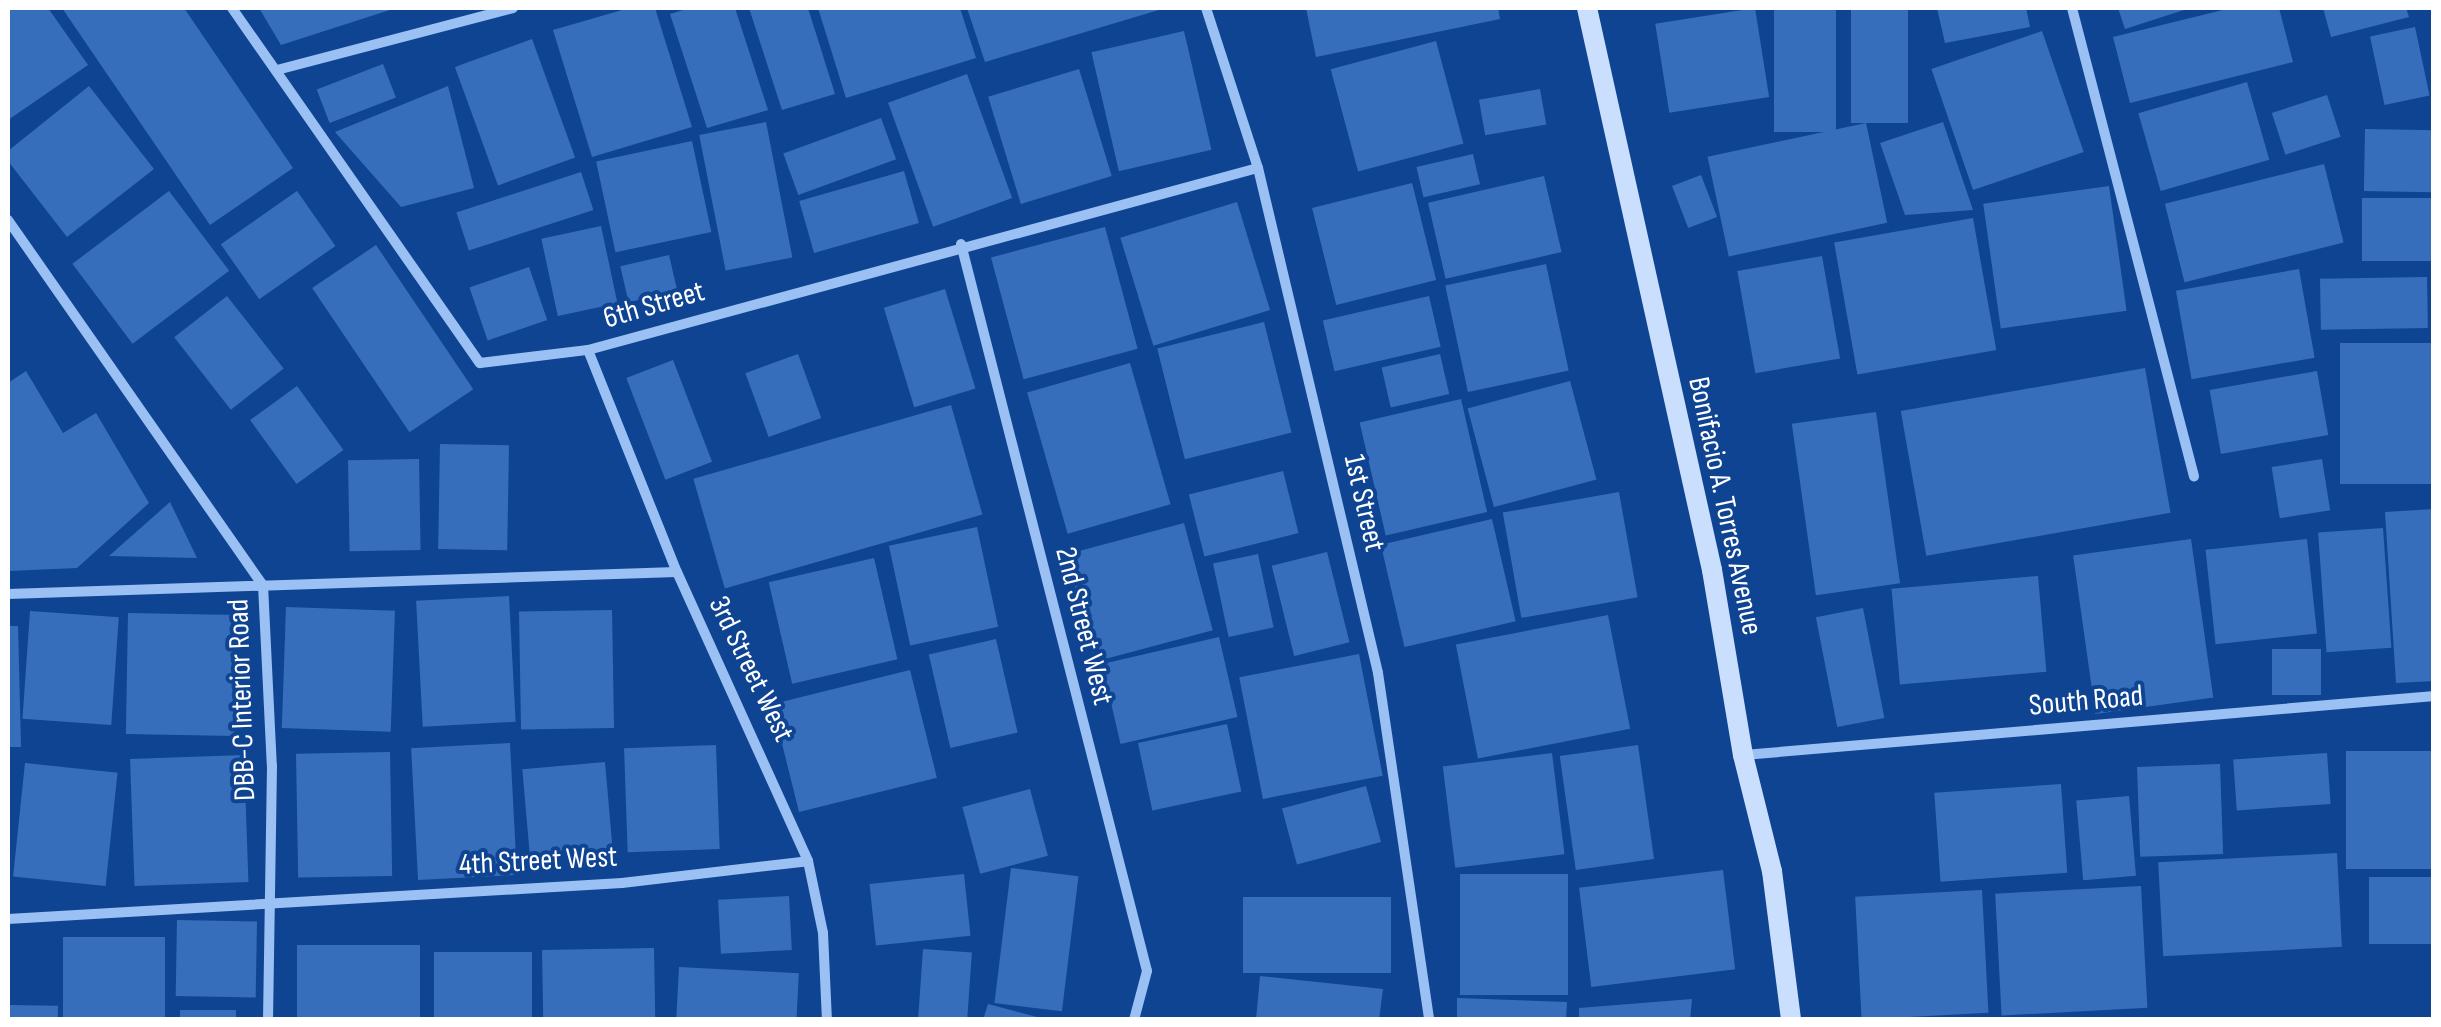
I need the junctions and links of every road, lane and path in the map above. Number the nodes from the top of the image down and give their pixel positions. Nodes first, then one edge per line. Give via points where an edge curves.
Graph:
1 (232, 8) edge
2 (513, 8) edge
3 (1206, 8) edge
4 (1587, 8) edge
5 (2072, 8) edge
6 (278, 70) junction
7 (1258, 168) junction
8 (8, 220) edge
9 (961, 244) junction
10 (588, 350) junction
11 (2194, 476) dead end
12 (677, 572) junction
13 (263, 584) junction
14 (8, 594) edge
15 (2434, 696) edge
16 (1743, 755) junction
17 (808, 861) junction
18 (269, 900) junction
19 (8, 920) edge
20 (268, 1020) edge
21 (827, 1020) edge
22 (1134, 1020) edge
23 (1429, 1020) edge
24 (1791, 1020) edge

1 - 6 street, 6th Street
2 - 6 street
3 - 7 street, 1st Street
4 - 16 street, Bonifacio A. Torres Avenue via 1712,570
5 - 11 street
6 - 10 street, 6th Street via 470,354 497,365
7 - 9 street, 6th Street
7 - 23 street, 1st Street via 1378,673
8 - 13 street, DBB-C Interior Road
9 - 10 street, 6th Street
9 - 22 street, 2nd Street West via 1146,971
10 - 12 street, 3rd Street West
12 - 13 street
12 - 17 street, 3rd Street West
13 - 14 street
13 - 18 street, DBB-C Interior Road via 272,766
15 - 16 street, South Road
16 - 24 street, Bonifacio A. Torres Avenue via 1772,872
17 - 18 street, 4th Street West via 622,882
17 - 21 street, 3rd Street West via 823,933
18 - 19 street, 4th Street West
18 - 20 street, DBB-C Interior Road

